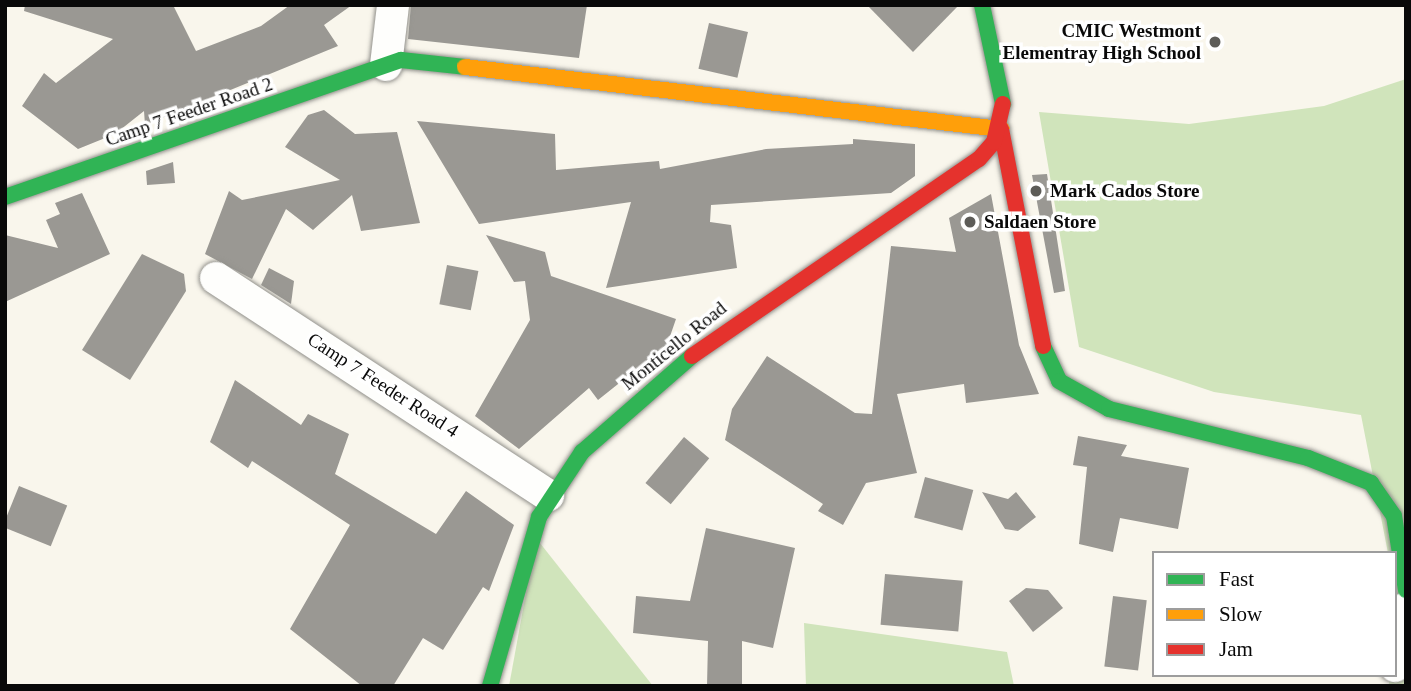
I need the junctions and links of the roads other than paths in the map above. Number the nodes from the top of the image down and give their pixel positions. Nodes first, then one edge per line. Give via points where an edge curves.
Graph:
1 (393, 5) edge
2 (982, 5) edge
3 (386, 65) junction
4 (1001, 129) junction
5 (5, 197) edge
6 (216, 278) dead end
7 (548, 495) junction
8 (1406, 590) edge
9 (1406, 608) edge
10 (1397, 655) edge
11 (490, 686) edge

1 - 3 street
2 - 4 street via 1003,96
3 - 4 street, Camp 7 Feeder Road 2 via 410,60
3 - 5 street, Camp 7 Feeder Road 2
4 - 7 street, Monticello Road via 979,159 692,356 582,452
4 - 8 street via 1041,341 1059,381 1109,409 1308,457 1371,483 1394,516
6 - 7 street, Camp 7 Feeder Road 4
7 - 11 street, Monticello Road
9 - 10 street

